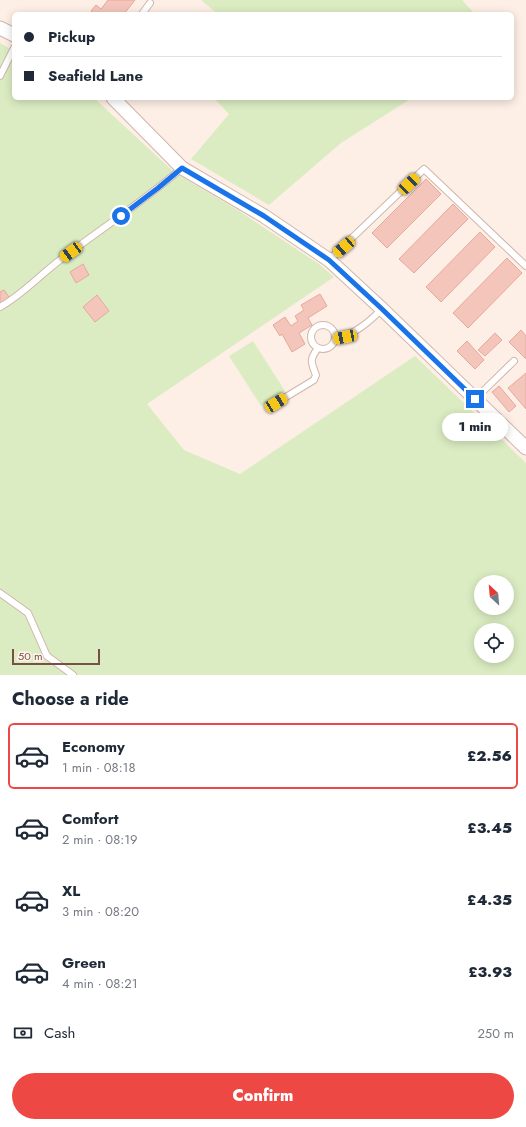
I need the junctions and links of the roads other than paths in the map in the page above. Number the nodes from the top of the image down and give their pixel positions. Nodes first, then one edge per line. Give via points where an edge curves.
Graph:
1 (150, 3) dead end
2 (143, 12) edge
3 (0, 28) edge
4 (12, 34) edge
5 (12, 52) edge
6 (0, 76) edge
7 (115, 100) edge
8 (182, 168) junction
9 (329, 260) junction
10 (526, 266) edge
11 (0, 307) edge
12 (382, 309) junction
13 (335, 339) junction
14 (318, 348) junction
15 (514, 361) dead end
16 (475, 399) junction
17 (276, 403) dead end
18 (526, 448) edge
19 (0, 593) edge
20 (73, 675) edge

1 - 2 lane
3 - 4 street
5 - 6 lane
7 - 8 street
8 - 9 street via 264,216
8 - 11 lane
9 - 10 lane via 424,169
9 - 12 street
12 - 13 lane via 370,321 345,337
12 - 16 street
13 - 14 lane via 328,348
13 - 14 lane via 331,328 324,325 316,327 311,337 313,344
14 - 17 lane via 311,361 316,375 314,380
15 - 16 lane
16 - 18 street
19 - 20 lane via 28,613 47,656

